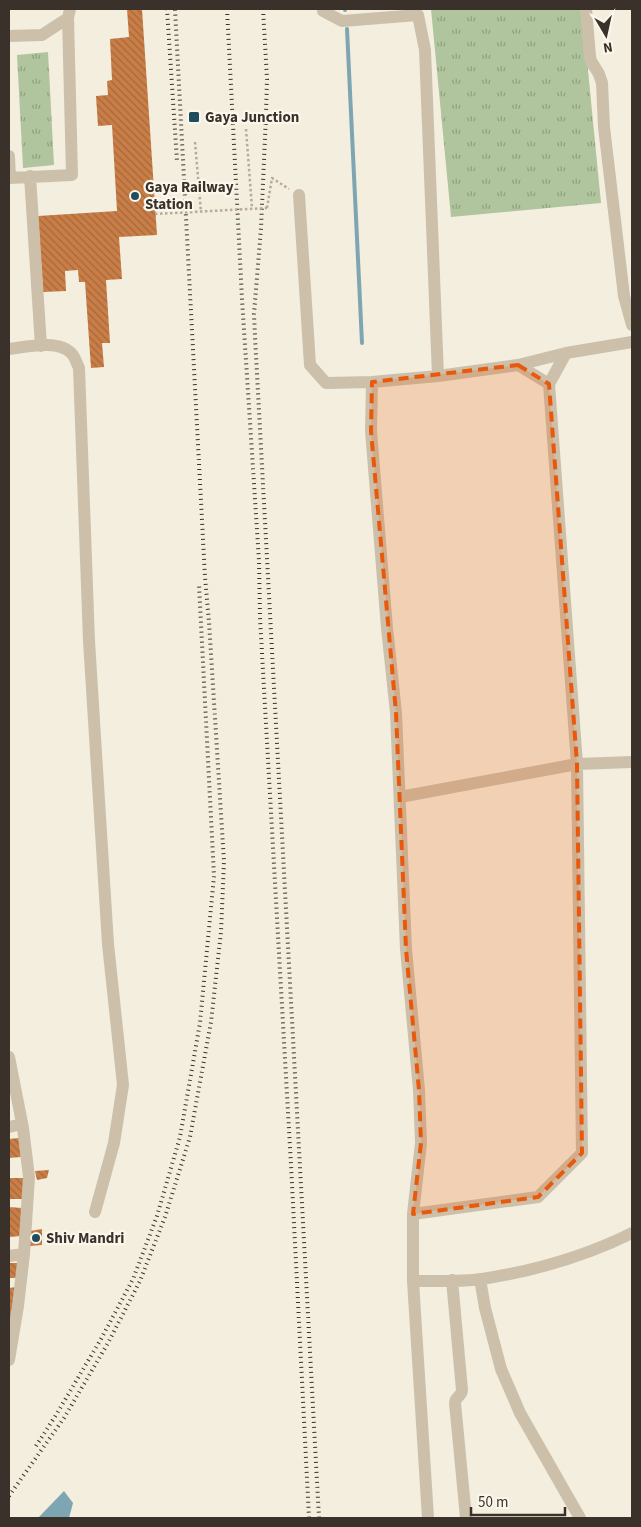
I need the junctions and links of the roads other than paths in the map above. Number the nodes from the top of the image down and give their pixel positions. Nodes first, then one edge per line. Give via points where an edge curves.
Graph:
1 (323, 9) edge
2 (586, 9) edge
3 (69, 14) edge
4 (9, 36) edge
5 (9, 156) edge
6 (30, 176) junction
7 (10, 178) edge
8 (299, 195) road end
9 (632, 325) edge
10 (632, 342) edge
11 (40, 346) junction
12 (9, 349) edge
13 (566, 353) junction
14 (518, 365) junction
15 (438, 376) junction
16 (372, 382) junction
17 (549, 384) junction
18 (632, 762) edge
19 (577, 764) junction
20 (400, 797) junction
21 (9, 1057) edge
22 (12, 1088) edge
23 (22, 1124) junction
24 (9, 1127) edge
25 (95, 1212) dead end
26 (413, 1214) junction
27 (632, 1233) edge
28 (24, 1254) junction
29 (9, 1256) edge
30 (480, 1279) junction
31 (452, 1280) junction
32 (413, 1281) junction
33 (9, 1360) edge
34 (428, 1518) edge
35 (466, 1518) edge
36 (580, 1518) edge

1 - 15 street via 342,21 418,15 425,50
2 - 9 street via 588,48 602,83 604,127 624,296
3 - 4 street via 42,35
3 - 6 street via 72,175
5 - 7 street
6 - 7 street
6 - 11 street
8 - 16 street via 310,365 326,383
10 - 13 street
11 - 12 street
11 - 25 street via 64,347 73,354 79,368 81,388 89,641 108,944 122,1085 114,1143
13 - 14 street
13 - 17 street
14 - 15 street
14 - 17 street
15 - 16 street
16 - 20 street via 371,431 396,713
17 - 19 street
18 - 19 street
19 - 20 street
19 - 26 street via 582,1154 538,1197
20 - 26 street via 406,949 421,1134
21 - 22 street
22 - 23 street
23 - 24 street
23 - 28 street via 30,1177
26 - 32 street
27 - 30 street via 543,1267
28 - 29 street
28 - 33 street
30 - 31 street
30 - 36 street via 484,1308 501,1368 520,1412
31 - 32 street
31 - 35 street via 462,1390 455,1403
32 - 34 street

